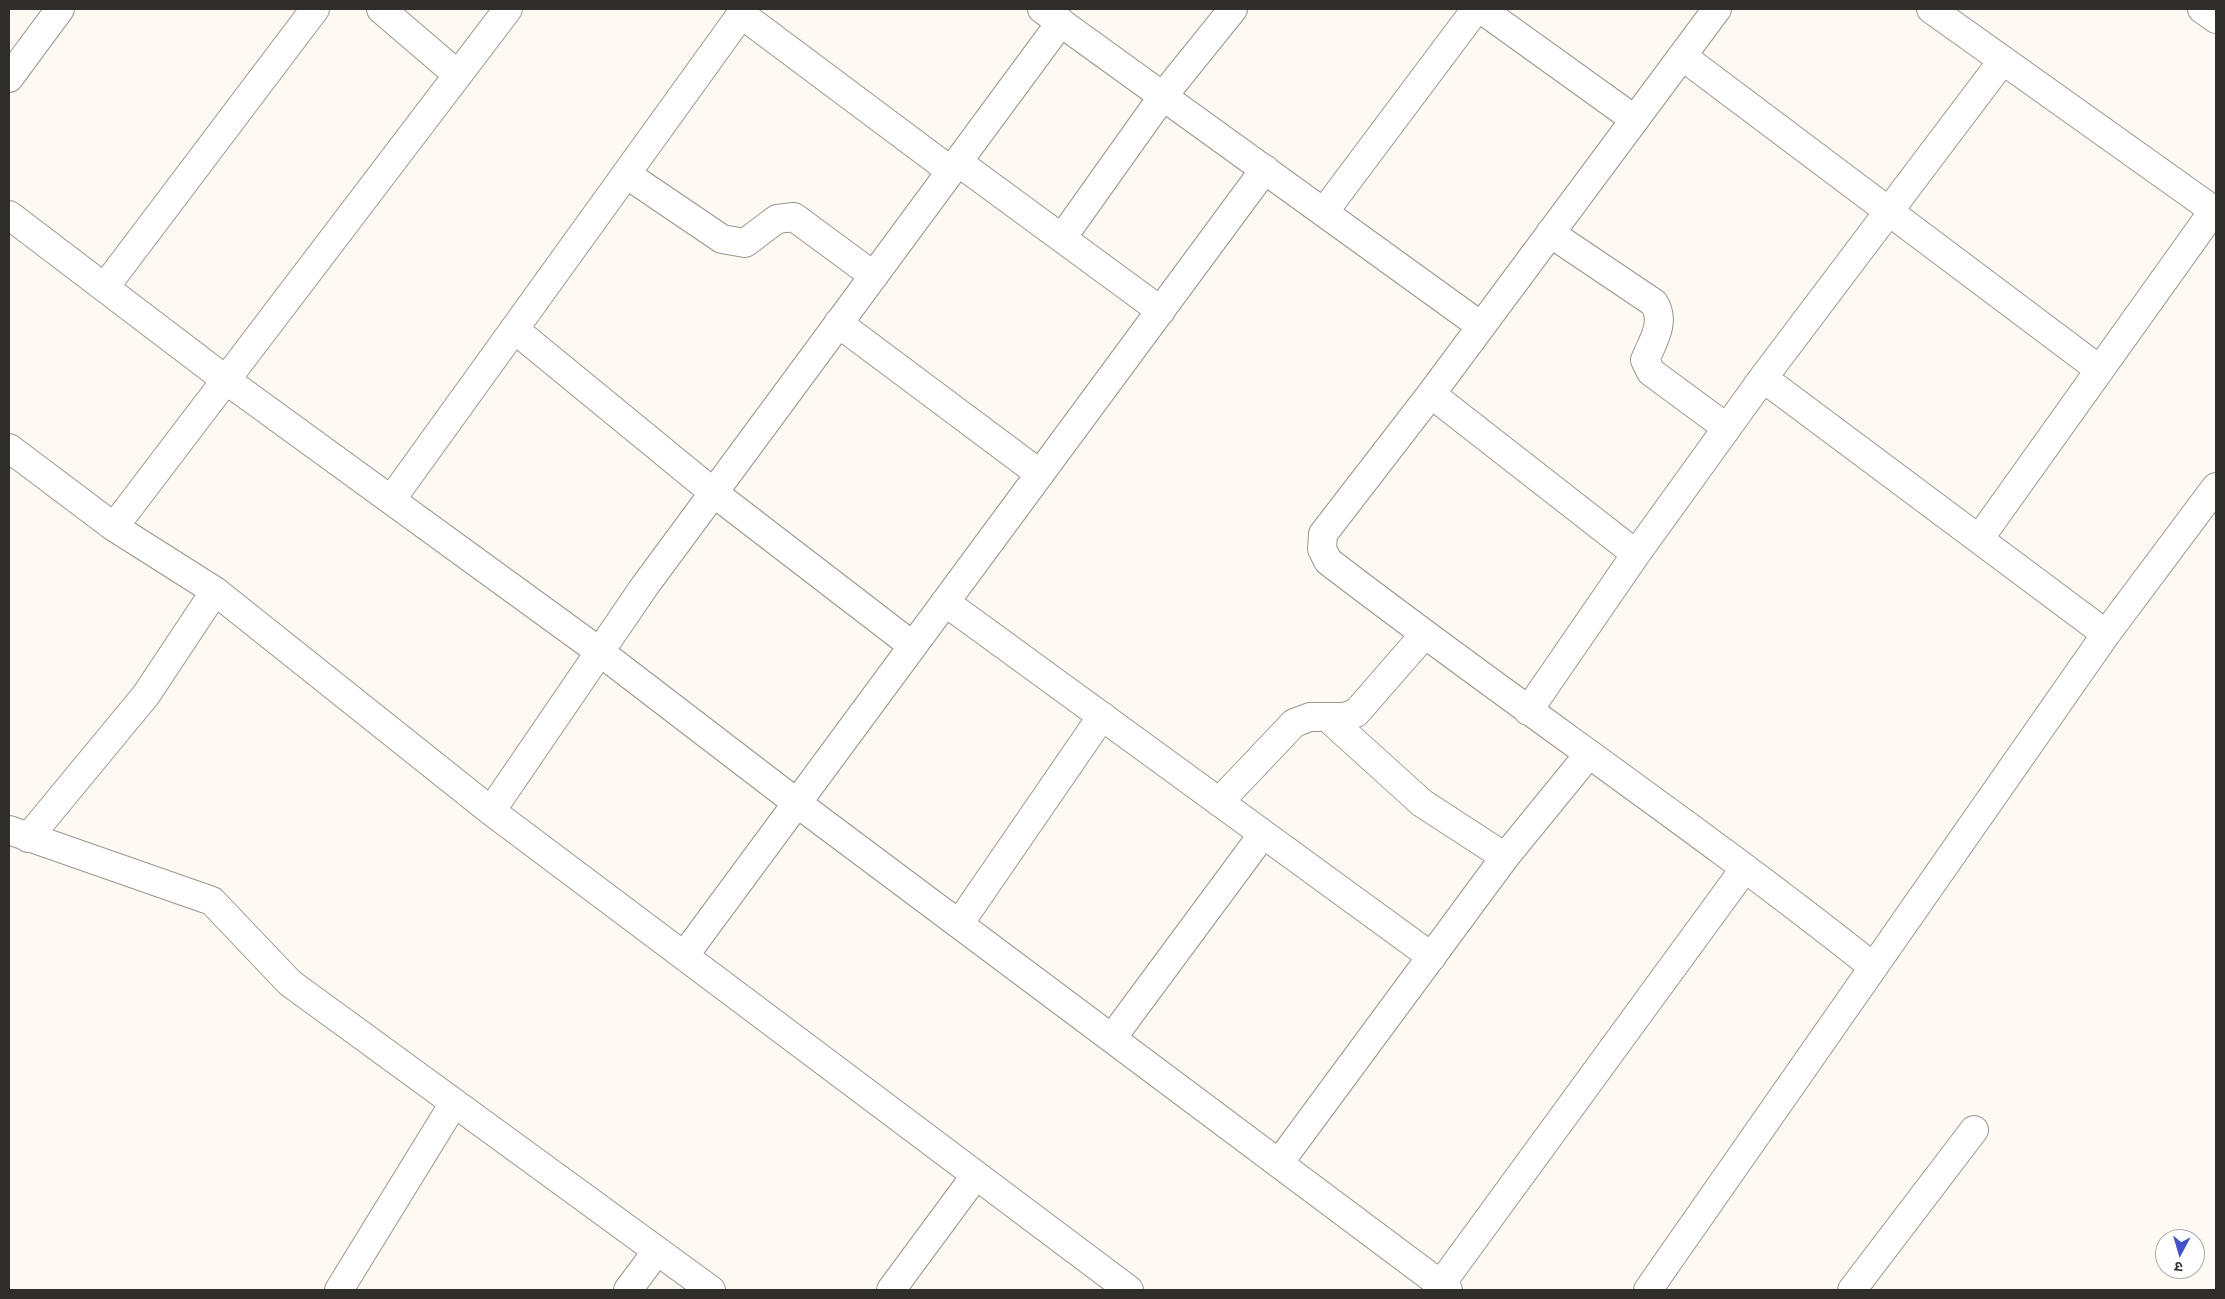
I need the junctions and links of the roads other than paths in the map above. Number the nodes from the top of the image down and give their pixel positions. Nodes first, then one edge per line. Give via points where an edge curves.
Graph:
1 (60, 9) edge
2 (315, 9) edge
3 (381, 9) edge
4 (508, 9) edge
5 (1233, 9) edge
6 (1476, 9) edge
7 (1481, 9) edge
8 (1717, 9) edge
9 (1931, 9) edge
10 (2202, 9) edge
11 (743, 12) edge
12 (1051, 15) edge
13 (2216, 19) edge
14 (1682, 56) junction
15 (2003, 60) junction
16 (458, 75) junction
17 (9, 78) edge
18 (1163, 96) junction
19 (1634, 120) junction
20 (954, 167) junction
21 (1266, 169) junction
22 (626, 174) junction
23 (1889, 211) junction
24 (2215, 211) edge
25 (1324, 212) junction
26 (9, 215) edge
27 (1550, 233) junction
28 (1062, 238) junction
29 (874, 276) junction
30 (105, 288) junction
31 (1161, 311) junction
32 (838, 323) junction
33 (1481, 326) junction
34 (514, 329) junction
35 (2100, 370) junction
36 (1762, 378) junction
37 (226, 380) junction
38 (1431, 394) junction
39 (1727, 428) junction
40 (9, 448) edge
41 (1040, 474) junction
42 (2216, 487) edge
43 (714, 493) junction
44 (391, 500) junction
45 (114, 527) junction
46 (1979, 539) junction
47 (1636, 554) junction
48 (215, 591) junction
49 (945, 602) junction
50 (2106, 634) junction
51 (1424, 635) junction
52 (913, 646) junction
53 (600, 652) junction
54 (1528, 711) junction
55 (1102, 716) junction
56 (1327, 717) junction
57 (1589, 754) junction
58 (1219, 802) junction
59 (797, 803) junction
60 (491, 810) junction
61 (19, 834) edge
62 (1263, 834) junction
63 (1505, 857) junction
64 (1745, 868) junction
65 (959, 924) junction
66 (684, 956) junction
67 (1432, 957) junction
68 (1872, 966) junction
69 (1112, 1038) junction
70 (454, 1103) junction
71 (1974, 1130) dead end
72 (1279, 1163) junction
73 (976, 1175) junction
74 (658, 1251) junction
75 (1444, 1287) edge
76 (339, 1290) edge
77 (628, 1290) edge
78 (711, 1290) edge
79 (891, 1290) edge
80 (1129, 1290) edge
81 (1648, 1290) edge
82 (1852, 1290) edge

1 - 17 street
2 - 30 street
3 - 16 street
4 - 16 street
5 - 18 street
6 - 25 street
7 - 19 street
8 - 14 street
9 - 15 street
10 - 13 street
11 - 20 street
11 - 22 street
12 - 18 street
12 - 20 street
14 - 19 street
14 - 23 street
15 - 23 street
15 - 24 street
16 - 37 street
18 - 21 street
18 - 28 street
19 - 27 street
20 - 28 street
20 - 29 street
21 - 25 street
21 - 31 street
22 - 29 street via 722,239 745,243 777,219 794,217
22 - 34 street
23 - 35 street
23 - 36 street
24 - 35 street
25 - 33 street
26 - 30 street
27 - 33 street
27 - 39 street via 1654,303 1660,312 1659,326 1645,360 1651,372
28 - 31 street
29 - 32 street
30 - 37 street
31 - 41 street
32 - 41 street
32 - 43 street
33 - 38 street
34 - 43 street
34 - 44 street
35 - 46 street
36 - 39 street
36 - 46 street
37 - 44 street
37 - 45 street
38 - 47 street
38 - 51 street via 1324,534 1322,549 1328,561
39 - 47 street
40 - 45 street
41 - 49 street
42 - 50 street
43 - 52 street
43 - 53 street
44 - 53 street
45 - 48 street
46 - 50 street
47 - 54 street
48 - 60 street
48 - 61 street via 146,695
49 - 52 street
49 - 55 street
50 - 68 street
51 - 54 street
51 - 56 street via 1356,712 1344,717
52 - 59 street
53 - 59 street
53 - 60 street
54 - 57 street
55 - 58 street
55 - 65 street
56 - 58 street via 1310,717 1294,723
56 - 63 street via 1422,803
57 - 63 street
57 - 64 street
58 - 62 street
59 - 65 street
59 - 66 street
60 - 66 street
61 - 70 street via 212,901 290,983
62 - 67 street
62 - 69 street
63 - 67 street
64 - 68 street
64 - 75 street
65 - 69 street
66 - 73 street
67 - 72 street
68 - 81 street
69 - 72 street
70 - 74 street
70 - 76 street
71 - 82 street
72 - 75 street
73 - 79 street
73 - 80 street
74 - 77 street
74 - 78 street

